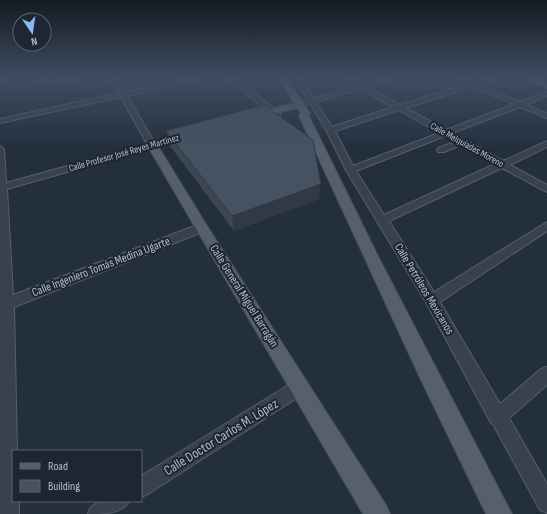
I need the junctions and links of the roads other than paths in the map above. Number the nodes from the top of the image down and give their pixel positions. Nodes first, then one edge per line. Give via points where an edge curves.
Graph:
1 (92, 101) edge
2 (128, 101) edge
3 (259, 101) edge
4 (297, 101) edge
5 (302, 101) edge
6 (318, 101) edge
7 (388, 101) edge
8 (423, 101) edge
9 (512, 101) edge
10 (528, 101) edge
11 (520, 104) junction
12 (303, 106) junction
13 (401, 108) junction
14 (272, 111) junction
15 (547, 116) edge
16 (242, 120) edge
17 (0, 121) edge
18 (283, 121) edge
19 (330, 130) junction
20 (197, 132) edge
21 (446, 134) junction
22 (306, 139) edge
23 (461, 142) junction
24 (547, 144) edge
25 (152, 145) junction
26 (0, 149) edge
27 (441, 150) dead end
28 (323, 153) junction
29 (504, 165) junction
30 (352, 170) junction
31 (1, 188) edge
32 (547, 189) edge
33 (382, 220) junction
34 (547, 226) edge
35 (201, 228) junction
36 (432, 300) junction
37 (3, 305) edge
38 (547, 375) edge
39 (300, 386) junction
40 (497, 417) junction
41 (4, 443) edge
42 (142, 486) edge
43 (117, 502) edge
44 (547, 503) edge
45 (10, 514) edge
46 (98, 514) edge
47 (377, 514) edge
48 (499, 514) edge

1 - 17 street
2 - 25 street, Calle General Miguel Barragán
3 - 14 street
4 - 12 main road, Calle Petróleos Mexicanos
5 - 12 street, Calle Petróleos Mexicanos
6 - 12 street
7 - 13 street, Calle Melquíades Moreno
8 - 13 street
9 - 11 street
10 - 11 street
11 - 15 street
11 - 21 street
12 - 14 main road
12 - 19 street, Calle Petróleos Mexicanos
12 - 28 main road, Calle Petróleos Mexicanos
13 - 19 street
13 - 21 street, Calle Melquíades Moreno
14 - 16 main road
14 - 18 street
19 - 30 street, Calle Petróleos Mexicanos
20 - 25 main road, Calle Profesor José Reyes Martínez
21 - 23 street, Calle Melquíades Moreno
21 - 30 street
22 - 28 street
23 - 27 street
23 - 29 street, Calle Melquíades Moreno
24 - 29 street
25 - 31 street, Calle Profesor José Reyes Martínez
25 - 35 main road, Calle General Miguel Barragán via 168,168
26 - 31 street
28 - 48 main road, Calle Petróleos Mexicanos via 355,225
29 - 32 street, Calle Melquíades Moreno
29 - 33 street
30 - 33 street, Calle Petróleos Mexicanos
31 - 37 street
33 - 36 street, Calle Petróleos Mexicanos
34 - 36 street
35 - 37 street, Calle Ingeniero Tomás Medina Ugarte
35 - 39 main road, Calle General Miguel Barragán
36 - 40 street, Calle Petróleos Mexicanos
37 - 41 street
38 - 40 street
39 - 42 street, Calle Doctor Carlos M. López
39 - 47 main road, Calle General Miguel Barragán
40 - 44 street, Calle Petróleos Mexicanos
41 - 45 street
43 - 46 street

